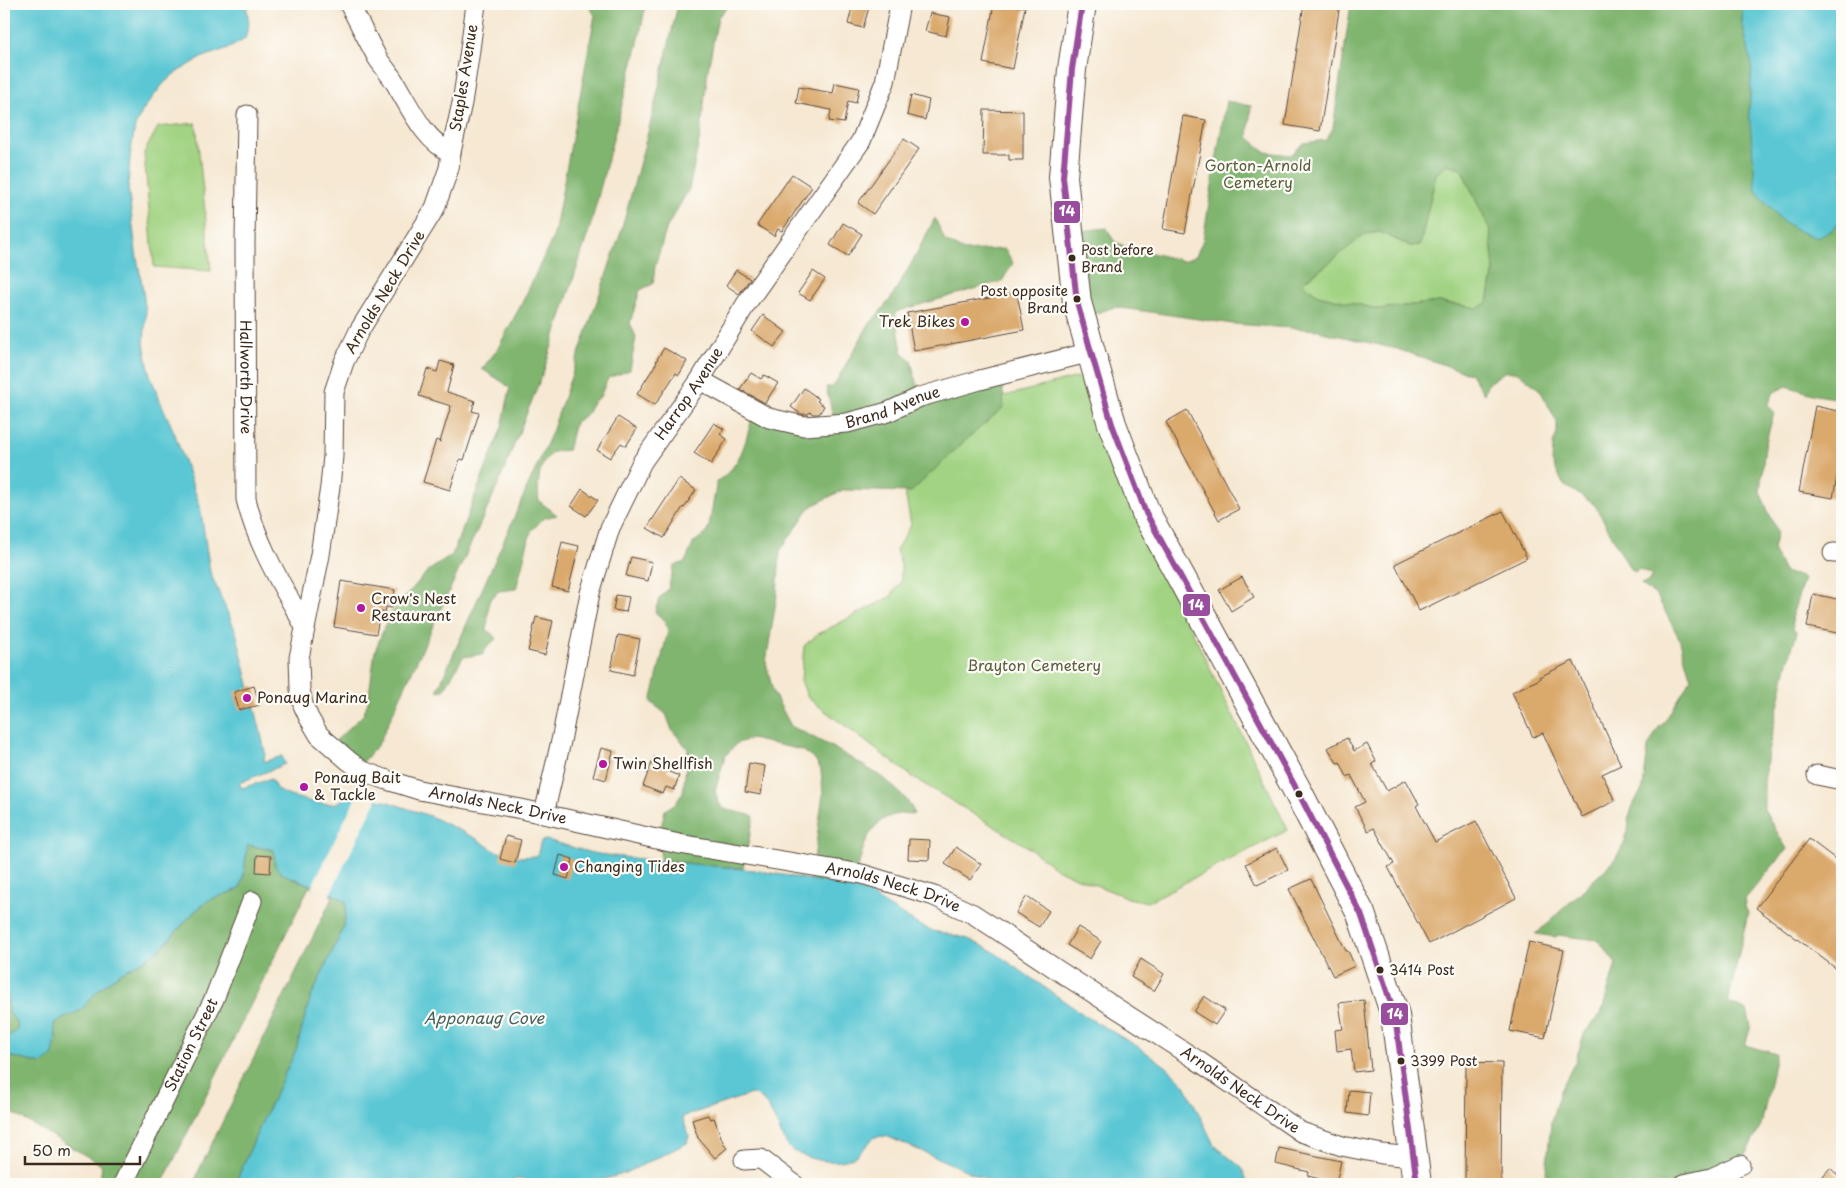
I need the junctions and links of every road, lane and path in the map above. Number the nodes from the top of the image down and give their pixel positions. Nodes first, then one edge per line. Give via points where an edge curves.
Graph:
1 (349, 4) edge
2 (476, 4) edge
3 (900, 4) edge
4 (1082, 4) edge
5 (247, 115) dead end
6 (451, 152) junction
7 (1092, 352) junction
8 (700, 380) junction
9 (305, 627) junction
10 (1817, 775) dead end
11 (1842, 780) edge
12 (544, 814) junction
13 (252, 901) dead end
14 (1412, 1157) junction
15 (744, 1160) dead end
16 (1740, 1165) dead end
17 (123, 1184) edge
18 (794, 1184) edge
19 (1417, 1184) edge
20 (1684, 1184) edge

1 - 6 street via 379,60 416,117 431,138
2 - 6 street, Staples Avenue via 462,103
3 - 8 street, Harrop Avenue via 885,82 861,141 746,304
4 - 7 main road via 1072,69 1063,178 1077,302
5 - 9 street, Hallworth Drive via 246,499 266,557
6 - 9 street, Arnolds Neck Drive via 435,208 359,331 336,385 330,487
7 - 8 street, Brand Avenue via 920,397 888,412 855,421 804,426 769,418
7 - 14 main road via 1112,424 1146,513 1361,914 1395,1016
8 - 12 street, Harrop Avenue via 642,462 610,528 590,593
9 - 12 street, Arnolds Neck Drive via 298,658 303,705 319,735 349,761 363,771 408,787
10 - 11 street
12 - 14 street, Arnolds Neck Drive via 678,844 862,874 934,896 973,914 1301,1132 1342,1146
13 - 17 street, Station Street via 214,999
14 - 19 main road
15 - 18 street via 761,1159
16 - 20 street via 1711,1178

